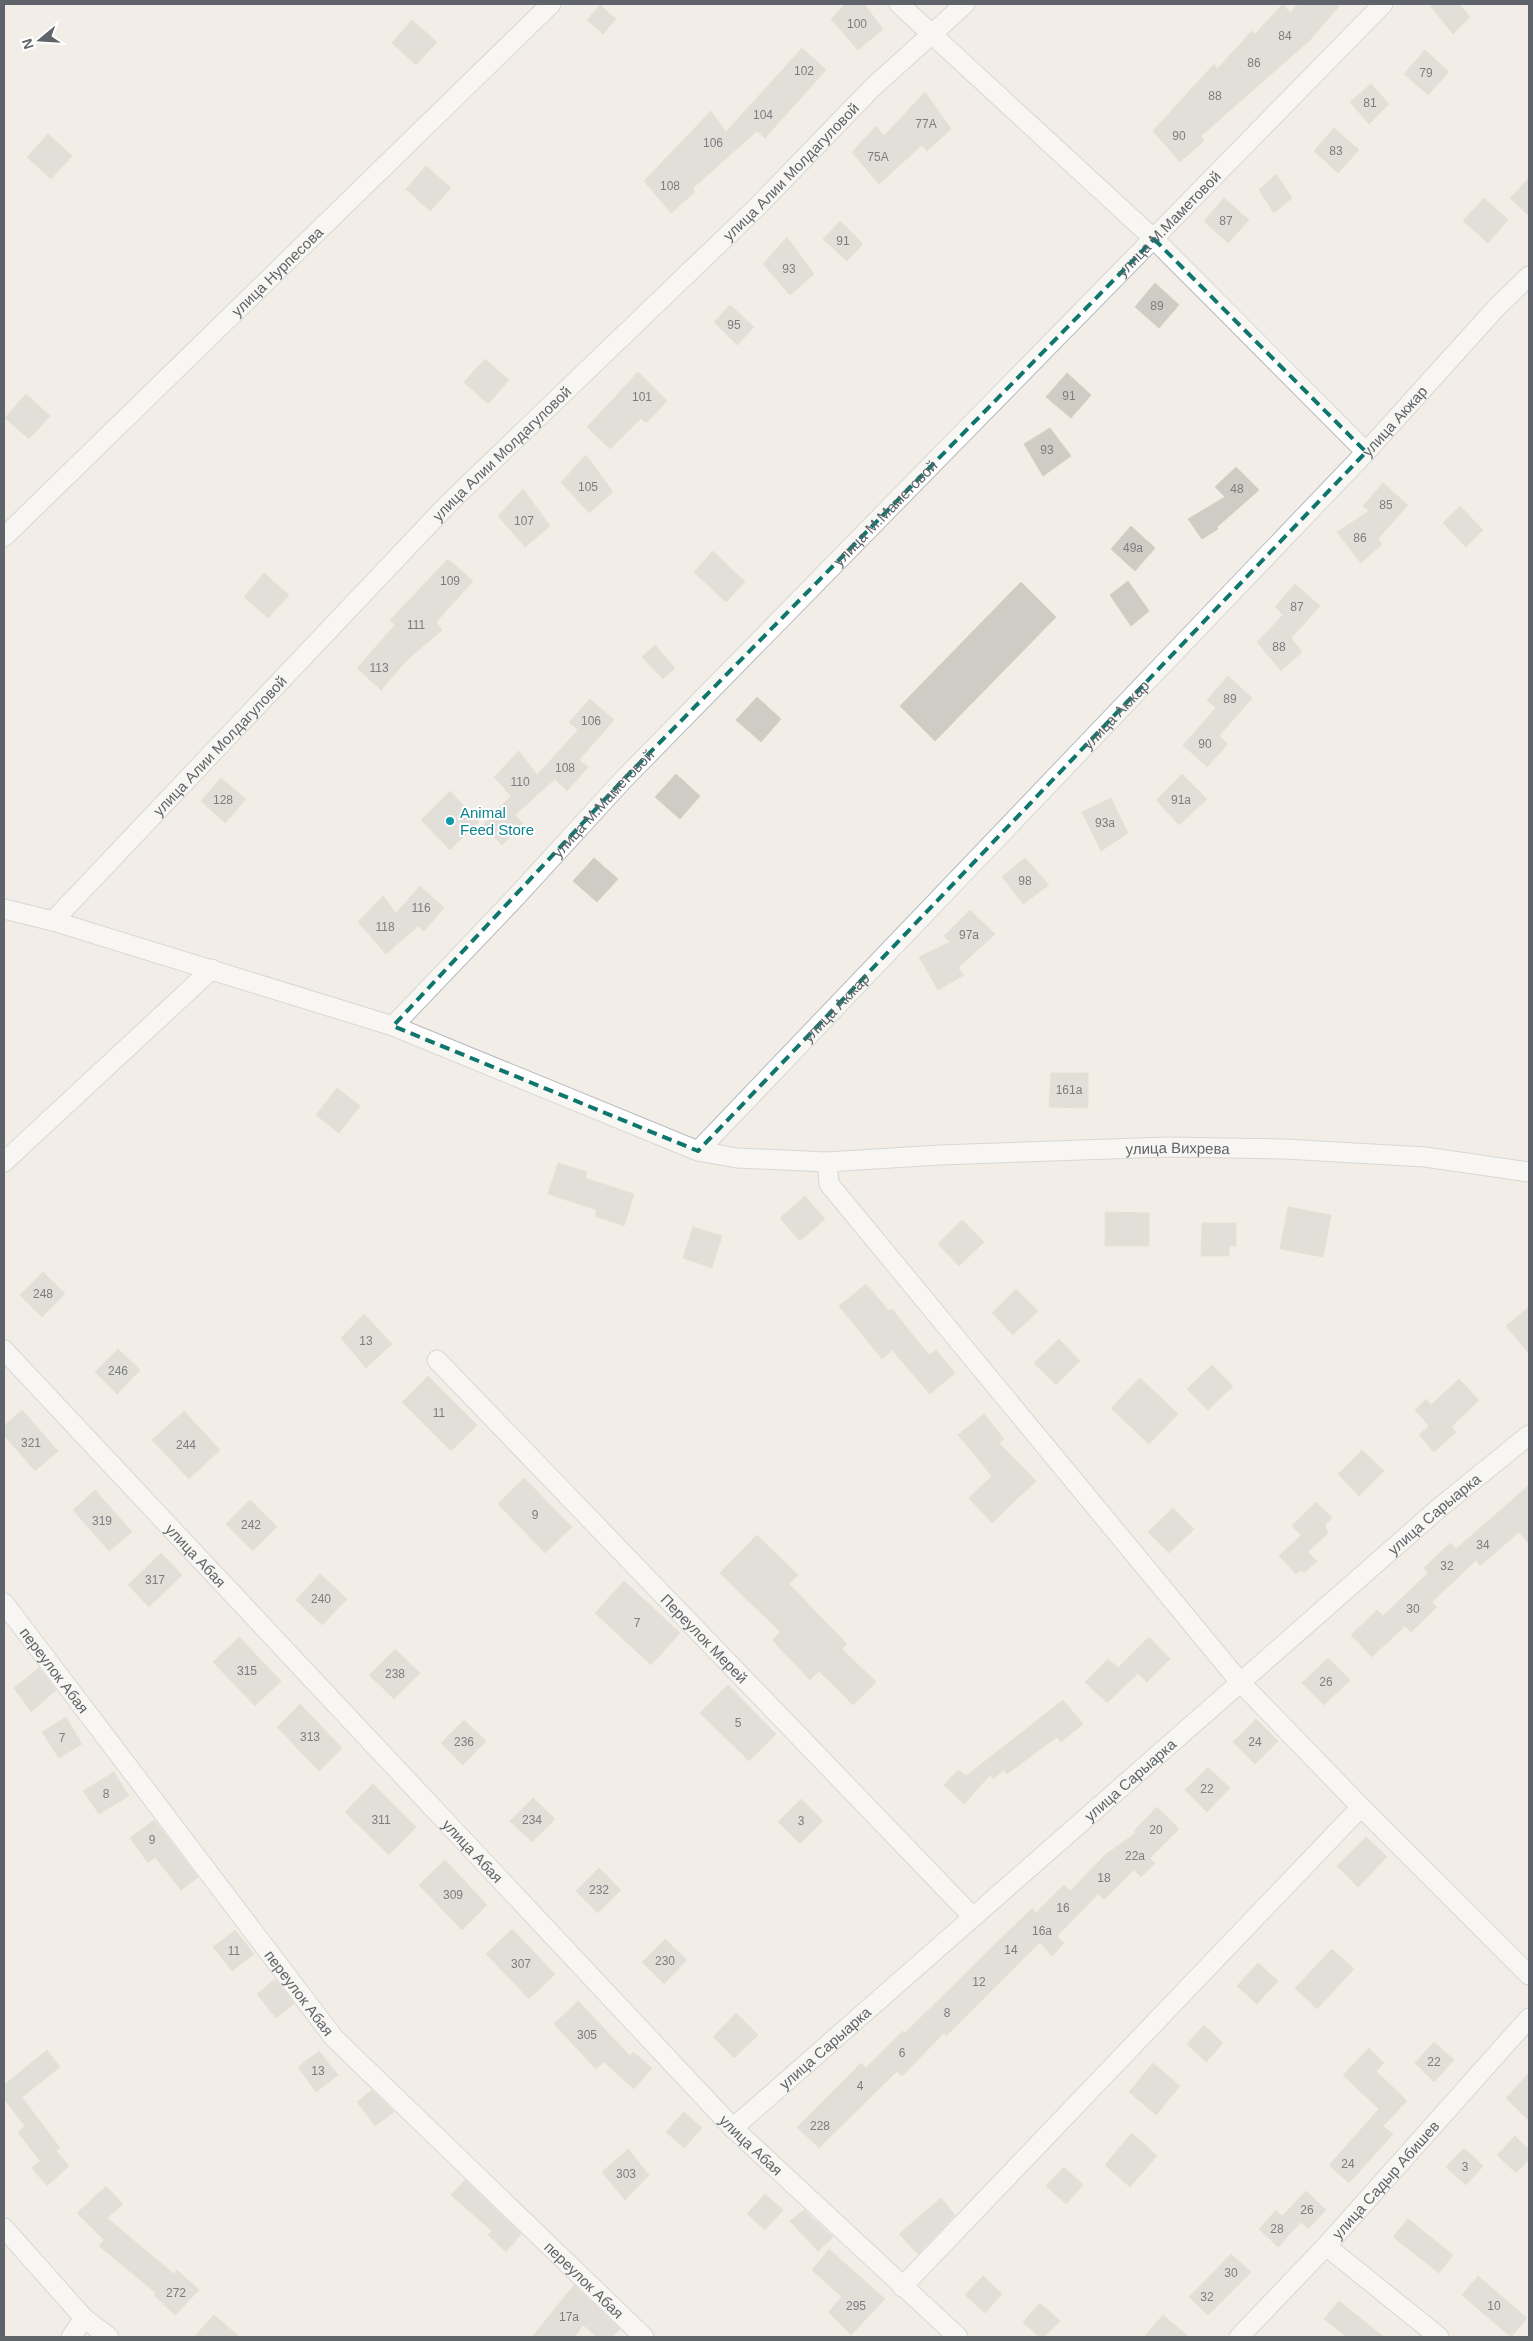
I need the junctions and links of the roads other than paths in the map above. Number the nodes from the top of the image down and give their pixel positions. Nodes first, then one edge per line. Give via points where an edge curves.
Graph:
1 (551, 4) edge
2 (899, 4) edge
3 (965, 4) edge
4 (1383, 4) edge
5 (932, 35) junction
6 (1154, 239) junction
7 (1529, 276) edge
8 (1366, 452) junction
9 (4, 537) edge
10 (4, 909) edge
11 (53, 921) junction
12 (212, 969) junction
13 (393, 1026) junction
14 (698, 1150) junction
15 (4, 1162) edge
16 (827, 1162) junction
17 (1529, 1172) edge
18 (4, 1350) edge
19 (437, 1360) dead end
20 (1529, 1435) edge
21 (4, 1603) edge
22 (1240, 1682) junction
23 (1361, 1807) junction
24 (972, 1916) junction
25 (1529, 1974) edge
26 (1529, 2018) edge
27 (733, 2128) junction
28 (4, 2228) edge
29 (1326, 2246) junction
30 (902, 2287) junction
31 (84, 2318) junction
32 (71, 2337) edge
33 (108, 2337) edge
34 (644, 2337) edge
35 (958, 2337) edge
36 (1239, 2337) edge
37 (1439, 2337) edge

1 - 9 street, улица Нурпесова
2 - 5 street
3 - 5 street, улица Алии Молдагуловой
4 - 6 street, улица М.Маметовой
5 - 6 street
5 - 11 street, улица Алии Молдагуловой via 872,88 758,206 450,502
6 - 8 street
6 - 13 street, улица М.Маметовой via 622,781
7 - 8 street, улица Акжар via 1496,307
8 - 14 street, улица Акжар
10 - 11 street, улица Вихрева
11 - 12 street, улица Вихрева
12 - 13 street, улица Вихрева
12 - 15 street
13 - 14 street, улица Вихрева
14 - 16 street, улица Вихрева via 737,1158
16 - 17 street, улица Вихрева via 1177,1147 1424,1157
16 - 22 street via 829,1184
18 - 27 street, улица Абая
19 - 24 street, Переулок Мерей
20 - 22 street, улица Сарыарка via 1439,1508
21 - 34 street, переулок Абая via 334,2038
22 - 23 street
22 - 24 street, улица Сарыарка
23 - 25 street
23 - 30 street
24 - 27 street, улица Сарыарка
26 - 29 street, улица Садыр Абишев
27 - 30 street, улица Абая
28 - 31 street
29 - 36 street, улица Садыр Абишев
29 - 37 street
30 - 35 street, улица Абая
31 - 32 street
31 - 33 street

